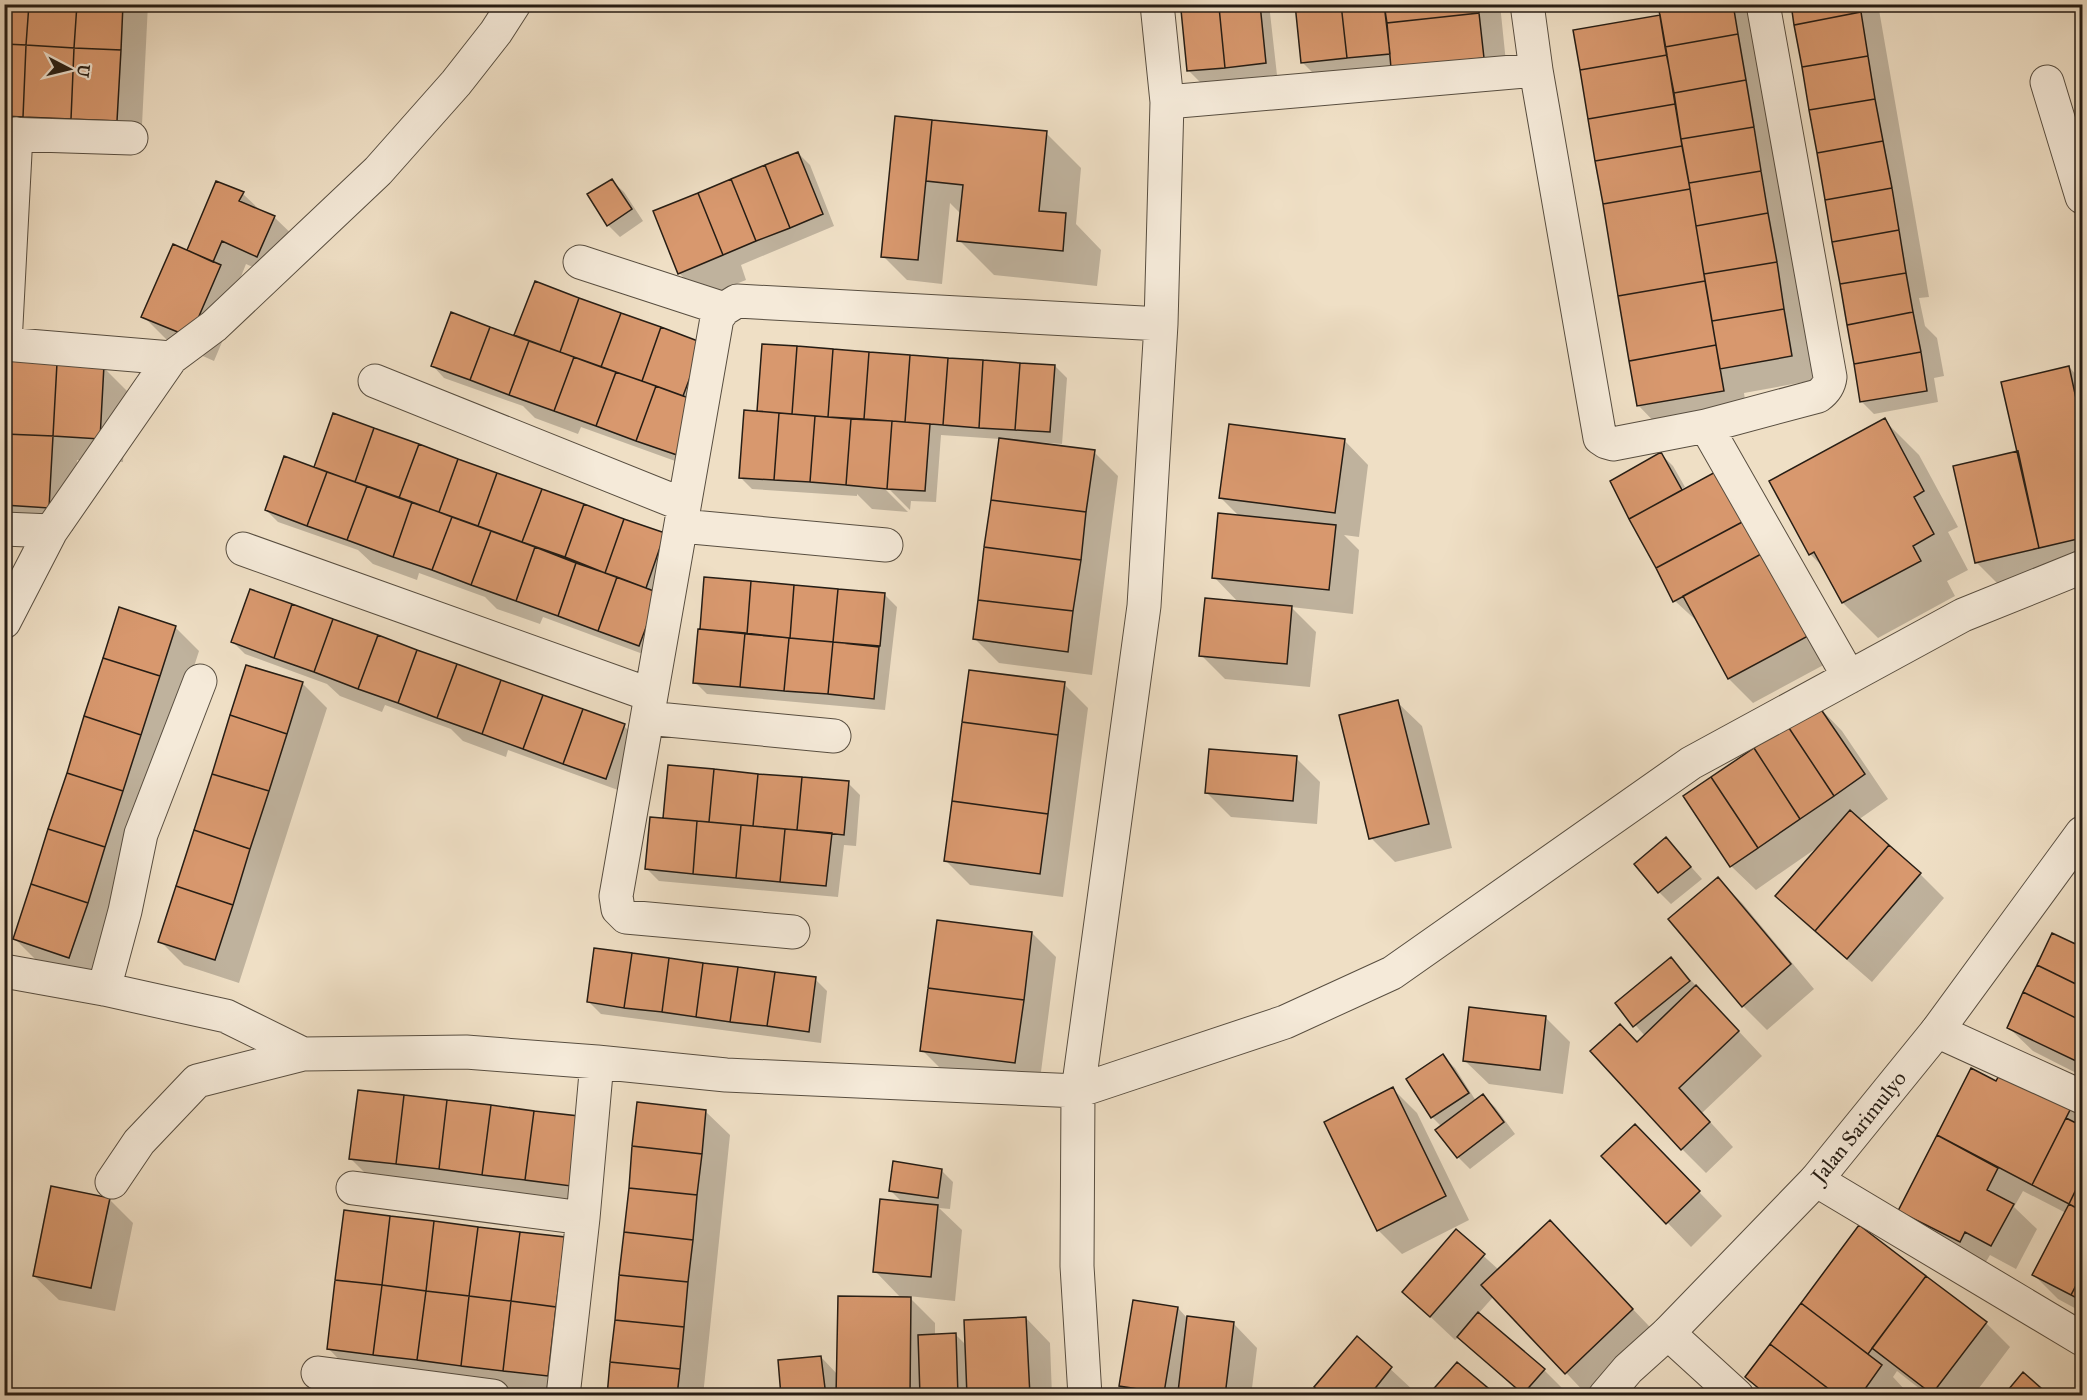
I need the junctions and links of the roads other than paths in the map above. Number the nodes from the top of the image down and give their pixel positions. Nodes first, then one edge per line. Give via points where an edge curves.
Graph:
1 (513, 4) edge
2 (1157, 4) edge
3 (1527, 4) edge
4 (1763, 4) edge
5 (1536, 70) junction
6 (2047, 82) dead end
7 (1167, 102) junction
8 (10, 134) edge
9 (131, 138) dead end
10 (2082, 197) edge
11 (580, 262) dead end
12 (724, 309) junction
13 (1161, 324) junction
14 (5, 344) edge
15 (171, 358) junction
16 (375, 381) dead end
17 (1706, 426) junction
18 (683, 516) junction
19 (4, 529) edge
20 (51, 531) junction
21 (886, 545) dead end
22 (243, 549) dead end
23 (2082, 567) edge
24 (4, 622) edge
25 (1849, 677) junction
26 (200, 681) dead end
27 (649, 706) junction
28 (834, 736) dead end
29 (2082, 833) edge
30 (793, 932) dead end
31 (4, 972) edge
32 (104, 989) junction
33 (1937, 1030) junction
34 (303, 1054) junction
35 (597, 1062) junction
36 (1078, 1091) junction
37 (2082, 1097) edge
38 (1816, 1180) junction
39 (112, 1182) dead end
40 (353, 1188) dead end
41 (583, 1218) junction
42 (1668, 1334) junction
43 (2082, 1339) edge
44 (318, 1373) dead end
45 (493, 1395) edge
46 (563, 1395) edge
47 (1086, 1395) edge
48 (1605, 1395) edge
49 (1737, 1395) edge

1 - 15 street via 456,83 378,171 214,326
2 - 7 street
3 - 5 street
4 - 17 street via 1830,376 1827,388 1818,396
5 - 7 street
5 - 17 street via 1600,438 1613,444
6 - 10 street
7 - 13 street
8 - 9 street
8 - 14 street
11 - 12 street
12 - 13 street via 736,301
12 - 18 street via 717,318
13 - 36 street via 1144,606
14 - 15 street
15 - 20 street
16 - 18 street
17 - 25 street
18 - 21 street
18 - 27 street
19 - 20 street
20 - 24 street
22 - 27 street
23 - 25 street via 1963,615
25 - 36 street via 1691,763 1392,973 1286,1022
26 - 32 street via 141,834
27 - 28 street
27 - 30 street via 616,896 618,909 626,917
29 - 33 street, Jalan Sarimulyo
31 - 32 street
32 - 34 street via 226,1016
33 - 37 street
33 - 38 street, Jalan Sarimulyo
34 - 35 street via 466,1052
34 - 39 street via 197,1081 139,1142
35 - 36 street via 726,1075
35 - 41 street
36 - 47 street via 1077,1266
38 - 42 street, Jalan Sarimulyo
38 - 43 street
40 - 41 street
41 - 46 street
42 - 48 street, Jalan Sarimulyo
42 - 49 street
44 - 45 street

